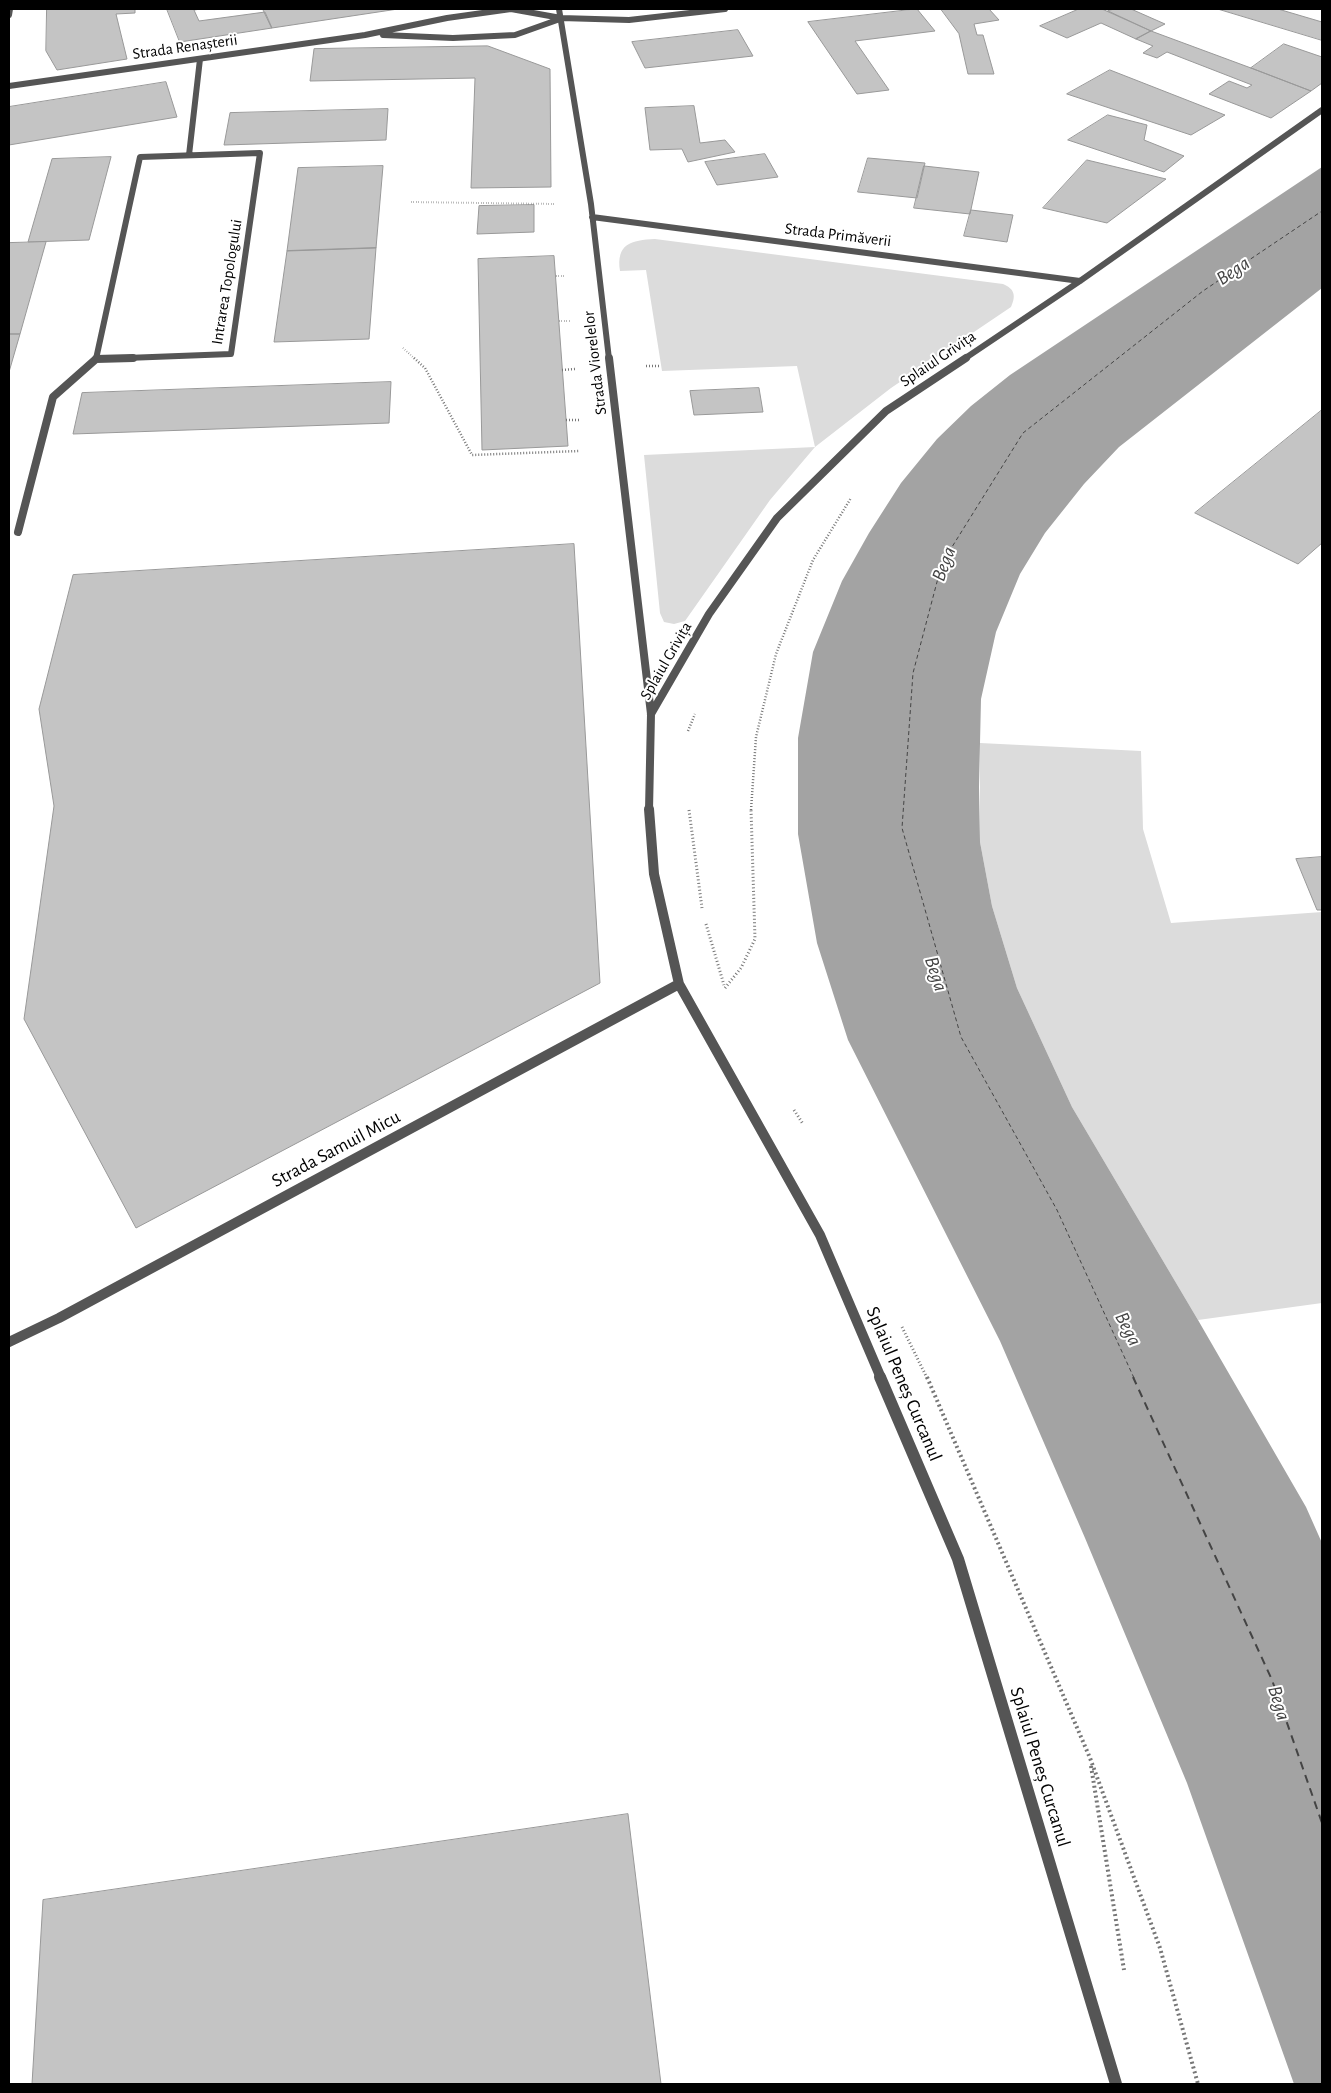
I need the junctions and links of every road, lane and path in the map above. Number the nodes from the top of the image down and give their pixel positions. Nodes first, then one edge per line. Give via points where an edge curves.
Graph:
1 (10, 9) edge
2 (558, 9) edge
3 (725, 9) edge
4 (9, 15) edge
5 (561, 18) junction
6 (365, 34) junction
7 (200, 59) junction
8 (9, 86) edge
9 (1322, 110) edge
10 (189, 155) junction
11 (411, 202) dead end
12 (591, 204) junction
13 (592, 217) junction
14 (1080, 281) junction
15 (559, 321) dead end
16 (574, 321) dead end
17 (403, 348) dead end
18 (96, 359) junction
19 (577, 369) dead end
20 (562, 370) dead end
21 (566, 420) dead end
22 (582, 420) dead end
23 (579, 451) dead end
24 (854, 494) dead end
25 (18, 532) dead end
26 (698, 707) dead end
27 (651, 714) junction
28 (688, 732) dead end
29 (689, 810) dead end
30 (679, 984) junction
31 (9, 1342) edge
32 (1125, 1972) dead end
33 (1116, 2084) edge
34 (1198, 2084) edge

1 - 4 street
2 - 5 street, Strada Viorelelor
3 - 5 street via 629,20
5 - 6 street, Strada Renașterii via 511,9
5 - 6 street, Strada Renașterii via 515,35 453,38
5 - 12 street, Strada Viorelelor
6 - 7 street, Strada Renașterii
7 - 8 street, Strada Renașterii
7 - 10 street
9 - 14 street, Splaiul Grivița
10 - 18 street, Intrarea Topologului via 140,157
10 - 18 street, Intrarea Topologului via 260,153 231,354
11 - 12 path
12 - 13 street, Strada Viorelelor
13 - 14 street, Strada Primăverii
13 - 27 street, Strada Viorelelor
14 - 27 street, Splaiul Grivița via 886,411 777,518 709,614
15 - 16 path
17 - 23 path via 425,368 472,455
18 - 25 street via 53,398
19 - 20 path
21 - 22 path
24 - 29 path via 813,560 776,654 755,747 751,815 756,939 725,988 703,916
26 - 28 path
27 - 30 street, Splaiul Peneș Curcanul via 648,816 654,874
30 - 31 street, Strada Samuil Micu
30 - 33 street, Splaiul Peneș Curcanul via 820,1235 958,1559
32 - 34 path via 1090,1758 1160,1948

